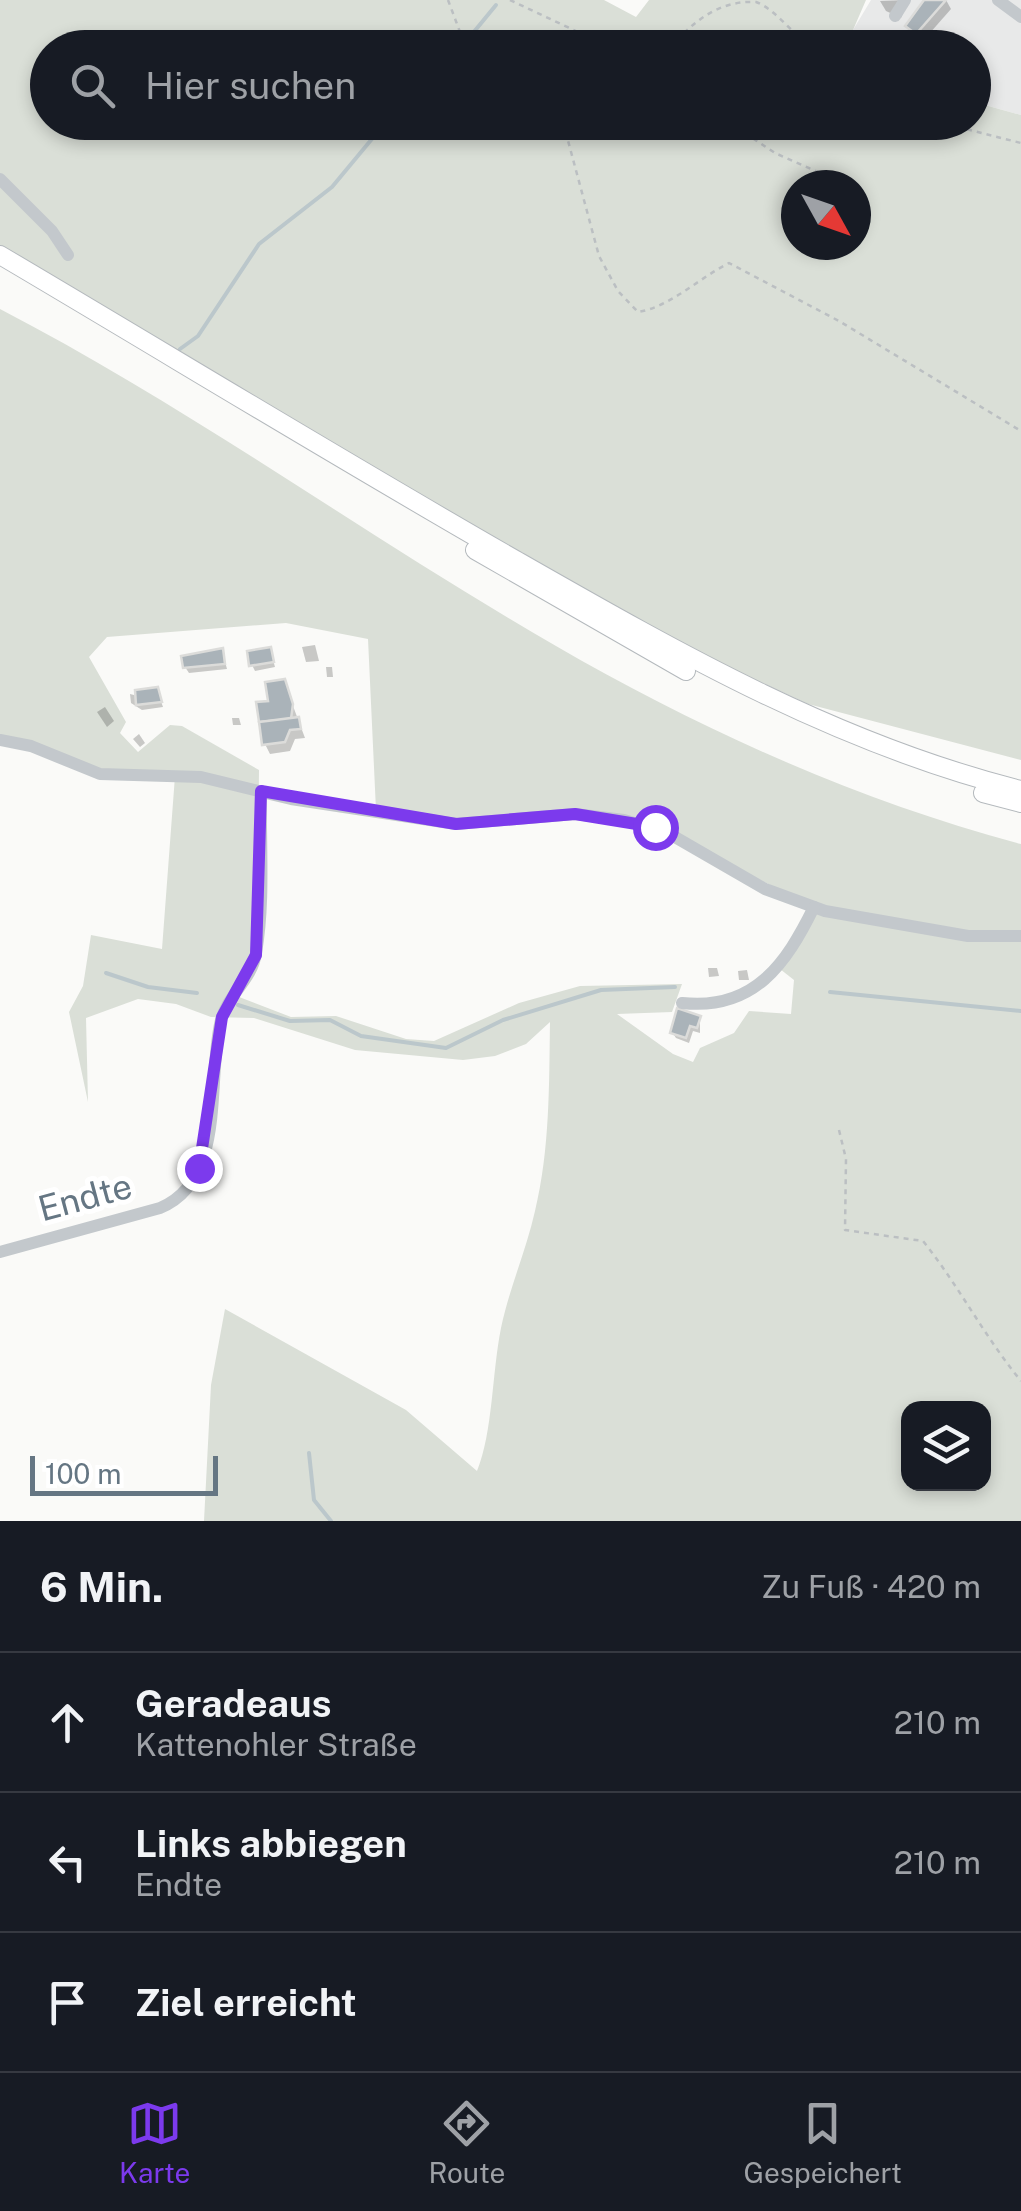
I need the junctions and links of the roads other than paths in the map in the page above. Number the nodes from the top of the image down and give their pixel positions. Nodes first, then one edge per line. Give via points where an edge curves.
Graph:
1 (906, 0) edge
2 (998, 0) edge
3 (895, 16) dead end
4 (1021, 17) edge
5 (0, 180) edge
6 (0, 255) edge
7 (68, 255) dead end
8 (0, 269) edge
9 (324, 453) junction
10 (0, 740) edge
11 (1021, 790) edge
12 (261, 791) junction
13 (1021, 803) edge
14 (814, 907) junction
15 (1021, 936) edge
16 (682, 1003) dead end
17 (0, 1252) edge

1 - 3 street
2 - 4 street
5 - 7 street
6 - 9 highway
8 - 9 highway
9 - 11 highway via 707,669 828,726
9 - 13 highway via 583,615 701,679 833,739
10 - 12 street via 100,774 200,777
12 - 14 street via 456,824 558,815 624,820 668,832 758,886
12 - 17 street, Endte via 256,955 222,1017 207,1138 193,1180 170,1204 138,1216
14 - 15 street via 896,926
14 - 16 street via 780,970 737,995

